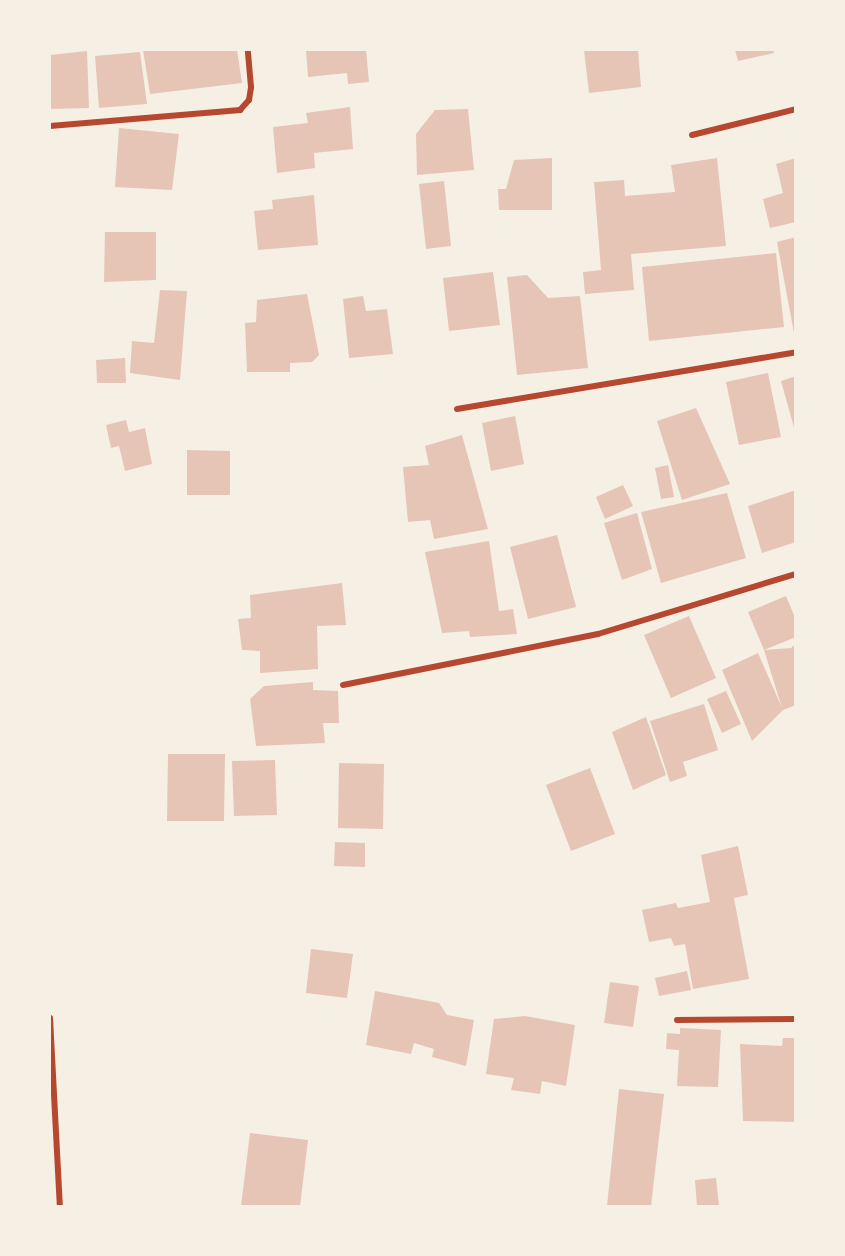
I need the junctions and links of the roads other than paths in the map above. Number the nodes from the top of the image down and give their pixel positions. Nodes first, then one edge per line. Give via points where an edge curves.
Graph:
1 (248, 50) edge
2 (795, 109) edge
3 (50, 126) edge
4 (692, 135) dead end
5 (795, 352) edge
6 (457, 409) dead end
7 (795, 574) edge
8 (343, 686) dead end
9 (50, 1018) edge
10 (795, 1019) edge
11 (677, 1020) dead end
12 (60, 1206) edge

1 - 3 street via 251,87 249,100 240,110
2 - 4 street
5 - 6 street
7 - 8 street via 598,634
9 - 12 street
10 - 11 street

